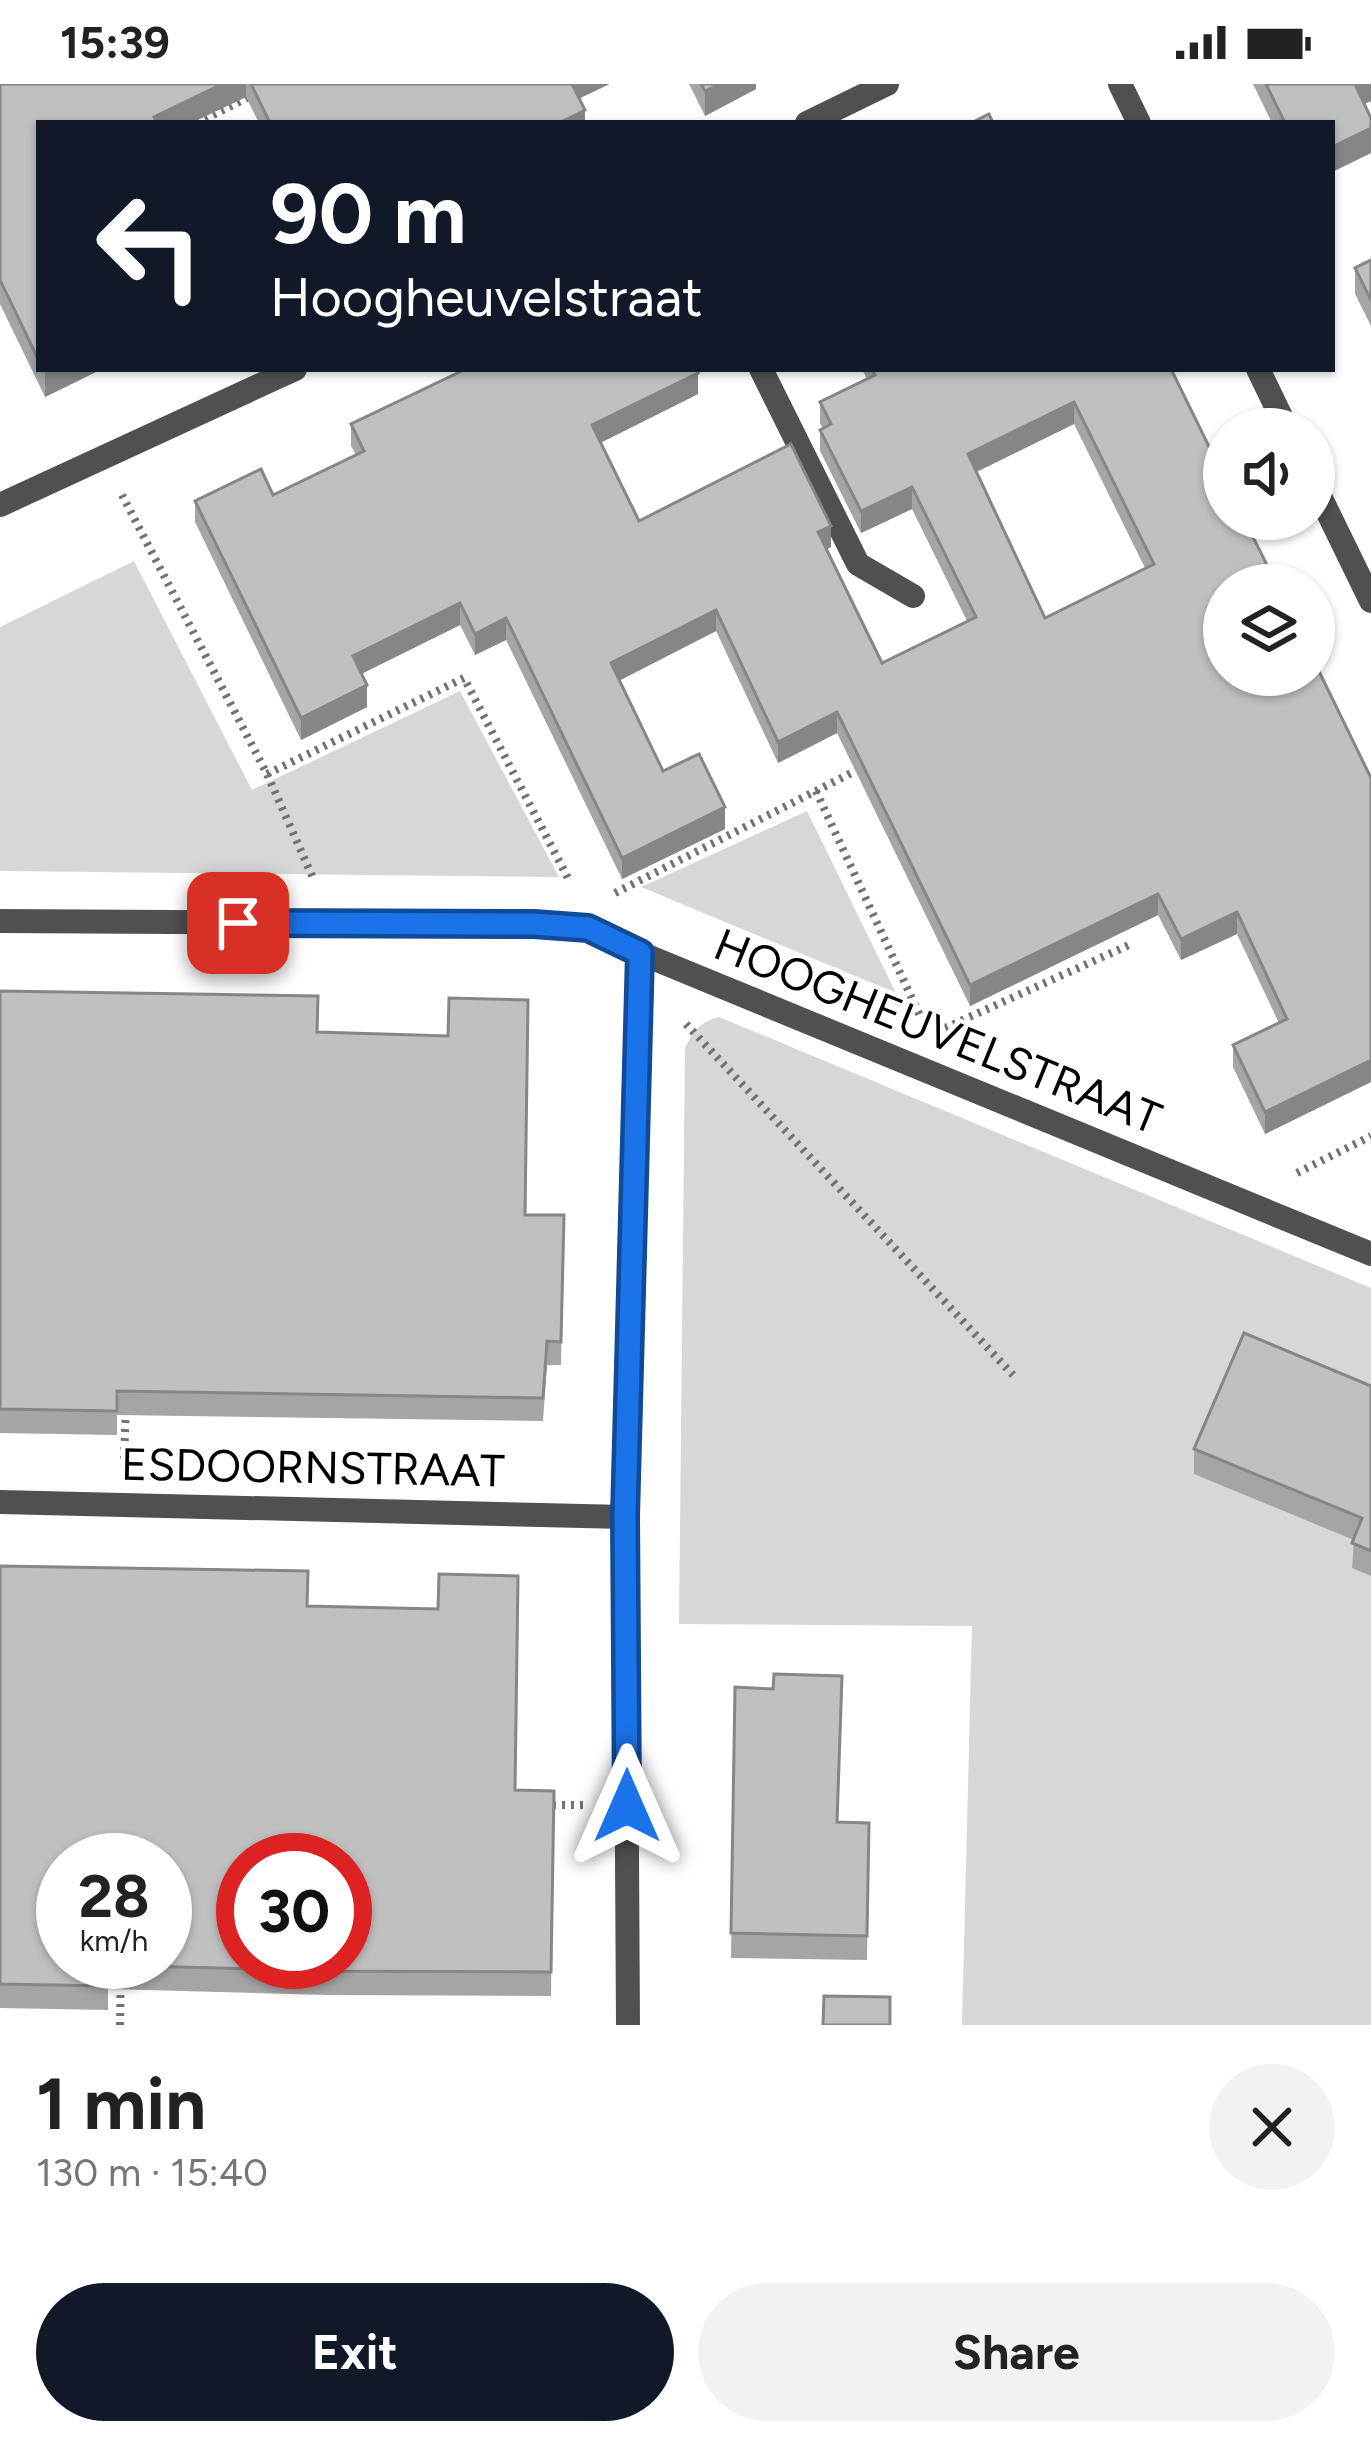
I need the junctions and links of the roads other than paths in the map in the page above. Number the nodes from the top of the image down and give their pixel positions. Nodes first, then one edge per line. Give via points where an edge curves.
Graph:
1 (1120, 84) edge
2 (882, 85) edge
3 (812, 120) edge
4 (1137, 120) edge
5 (289, 372) edge
6 (762, 372) edge
7 (1259, 372) edge
8 (1277, 408) edge
9 (0, 505) edge
10 (1335, 527) edge
11 (913, 596) dead end
12 (1371, 601) edge
13 (0, 921) edge
14 (640, 964) junction
15 (1371, 1254) edge
16 (0, 1502) edge
17 (625, 1516) junction
18 (628, 2025) edge

1 - 4 street
2 - 3 street
5 - 9 street
6 - 11 street via 857,564
7 - 8 street
10 - 12 street
13 - 14 street, HOOGHEUVELSTRAAT via 534,924 588,928
14 - 15 street, HOOGHEUVELSTRAAT
14 - 17 street
16 - 17 street, ESDOORNSTRAAT
17 - 18 street

